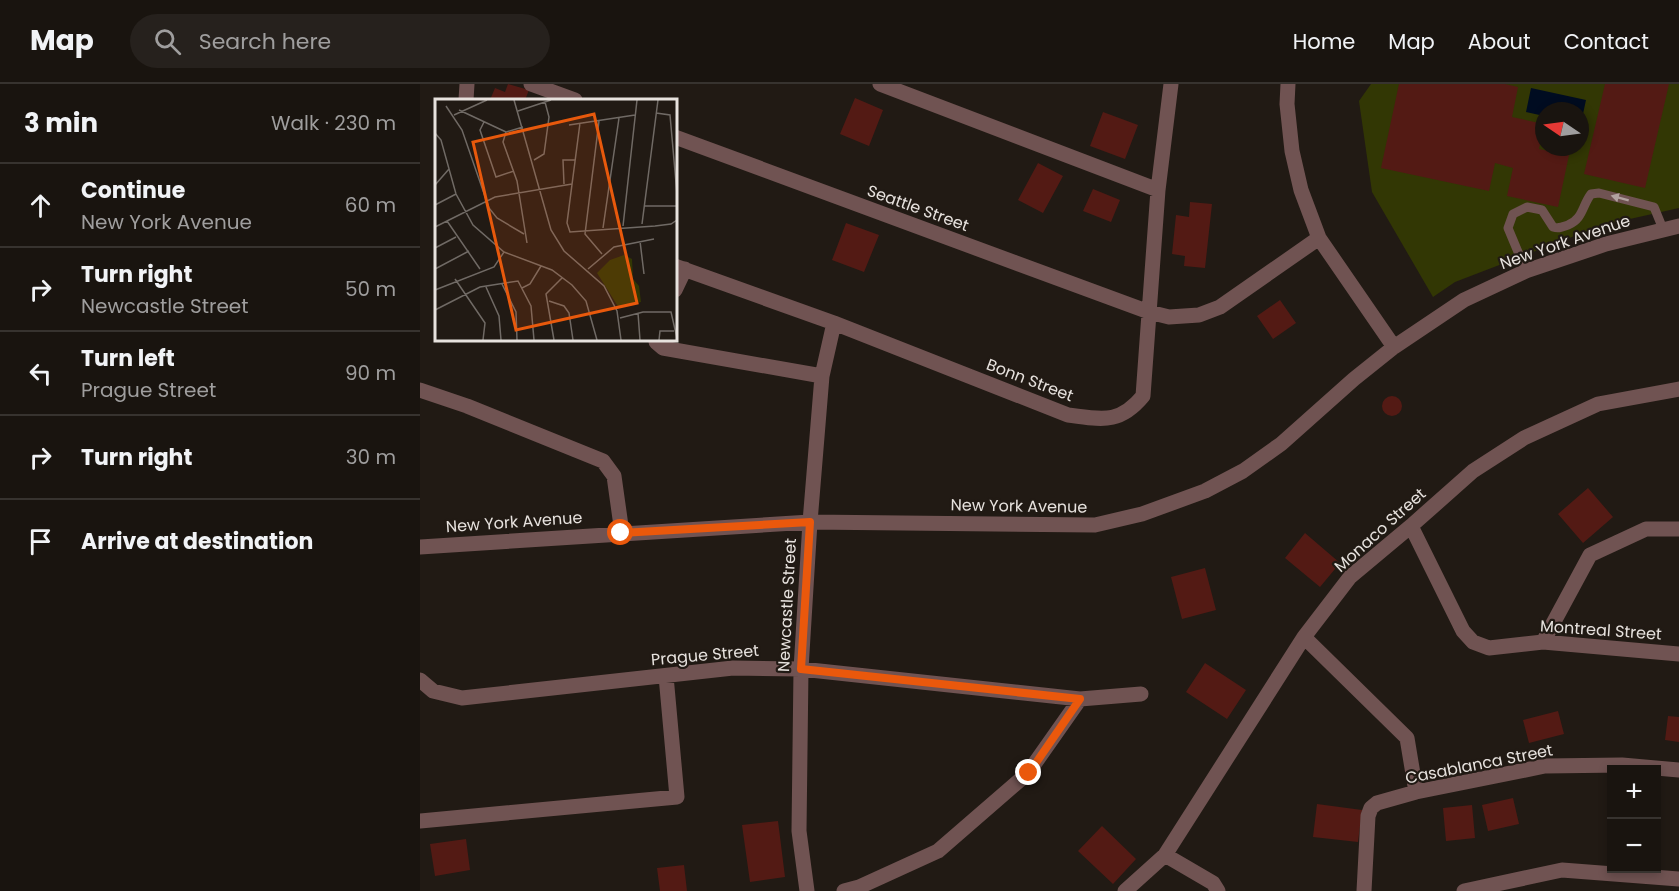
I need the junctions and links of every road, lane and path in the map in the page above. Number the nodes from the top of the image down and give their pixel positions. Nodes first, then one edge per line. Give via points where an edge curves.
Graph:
1 (467, 84) edge
2 (531, 84) edge
3 (880, 84) edge
4 (1171, 84) edge
5 (1288, 84) edge
6 (466, 99) edge
7 (572, 99) edge
8 (676, 137) edge
9 (1158, 190) junction
10 (1679, 226) edge
11 (1663, 229) junction
12 (1319, 238) junction
13 (680, 268) edge
14 (1526, 271) junction
15 (676, 286) edge
16 (1149, 312) junction
17 (834, 323) junction
18 (656, 340) edge
19 (1394, 347) junction
20 (822, 376) junction
21 (1679, 389) edge
22 (420, 390) edge
23 (810, 522) junction
24 (1411, 526) junction
25 (1679, 529) edge
26 (621, 533) junction
27 (420, 546) edge
28 (1304, 637) junction
29 (1543, 642) junction
30 (1679, 654) edge
31 (801, 669) junction
32 (666, 676) junction
33 (420, 680) edge
34 (1141, 694) dead end
35 (1080, 699) junction
36 (1679, 770) edge
37 (1416, 792) junction
38 (420, 820) edge
39 (1165, 855) junction
40 (1679, 879) edge
41 (807, 891) edge
42 (844, 891) edge
43 (1125, 891) edge
44 (1218, 891) edge
45 (1364, 891) edge
46 (1464, 891) edge

1 - 6 street
2 - 7 street
3 - 9 street
4 - 9 street, Bonn Street
5 - 12 street via 1292,151
8 - 16 street, Seattle Street
9 - 16 street, Bonn Street
10 - 11 street, New York Avenue
11 - 14 street, New York Avenue
11 -> 14 lane via 1654,207 1599,193 1591,194 1585,201 1576,222 1558,229 1542,210 1519,209 1508,228
12 - 16 street, Seattle Street via 1220,307 1199,315 1169,317
12 - 19 street
13 - 15 street
13 - 17 street, Bonn Street
14 - 19 street, New York Avenue via 1464,300
16 - 17 street, Bonn Street via 1143,396 1132,410 1107,420 1068,415
17 - 20 street, Newcastle Street
18 - 20 street via 663,348
19 - 23 street, New York Avenue via 1281,444 1243,471 1142,514 1095,525
20 - 23 street, Newcastle Street
21 - 24 street, Monaco Street via 1598,404 1524,438 1473,471
22 - 26 street via 603,461 614,476
23 - 26 street, New York Avenue
23 - 31 street, Newcastle Street
24 - 28 street, Monaco Street via 1350,577
24 - 29 street, Montreal Street via 1463,631 1473,642 1489,648
25 - 29 street via 1646,529 1590,555
26 - 27 street, New York Avenue
28 - 37 street via 1407,738
28 - 39 street, Monaco Street
29 - 30 street, Montreal Street
31 - 32 street, Prague Street via 733,668
31 - 35 street, Prague Street
31 - 41 street, Newcastle Street via 799,831
32 - 33 street, Prague Street via 462,698 433,691
32 - 38 street via 677,797
34 - 35 street, Prague Street
35 - 42 street via 1029,773 938,851
36 - 37 street, Casablanca Street via 1622,765 1545,766
37 - 45 street, Casablanca Street via 1371,808
39 - 43 street, Monaco Street
39 - 44 street via 1213,883
40 - 46 street via 1562,870

